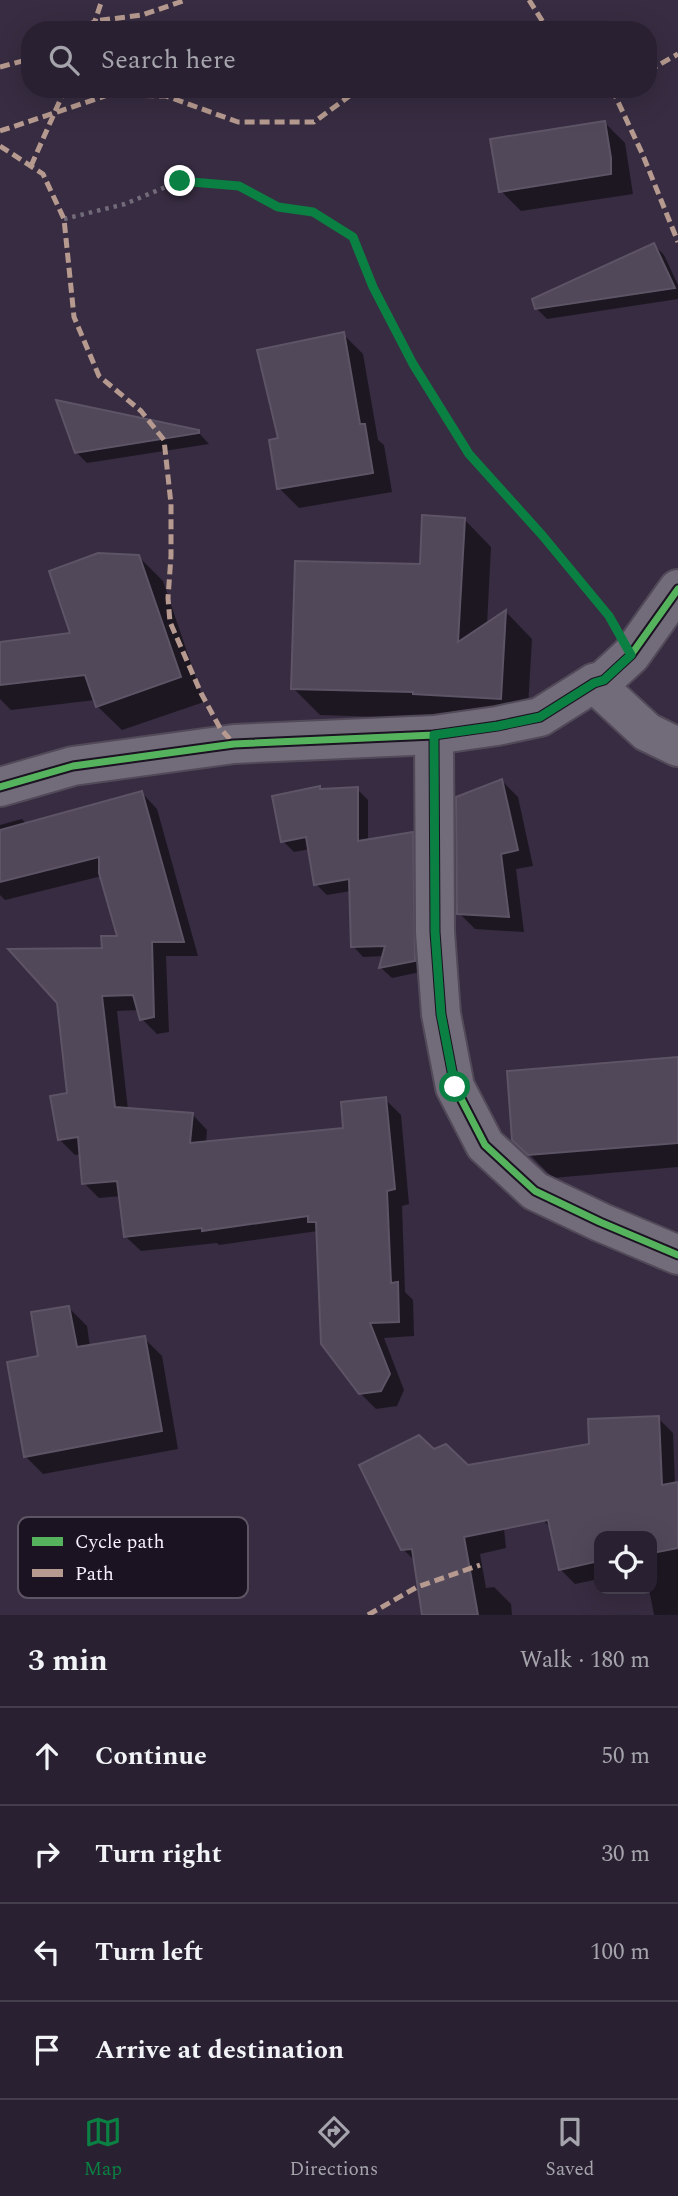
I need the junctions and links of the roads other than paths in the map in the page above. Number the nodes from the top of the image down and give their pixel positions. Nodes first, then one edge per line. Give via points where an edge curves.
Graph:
1 (678, 589) edge
2 (594, 683) junction
3 (434, 735) junction
4 (678, 747) edge
5 (0, 787) edge
6 (678, 1255) edge

1 - 2 street via 631,655 604,680
2 - 3 street via 540,717
2 - 4 street via 647,732
3 - 5 street via 234,744 73,766
3 - 6 street via 435,932 441,1014 455,1087 485,1145 535,1191

